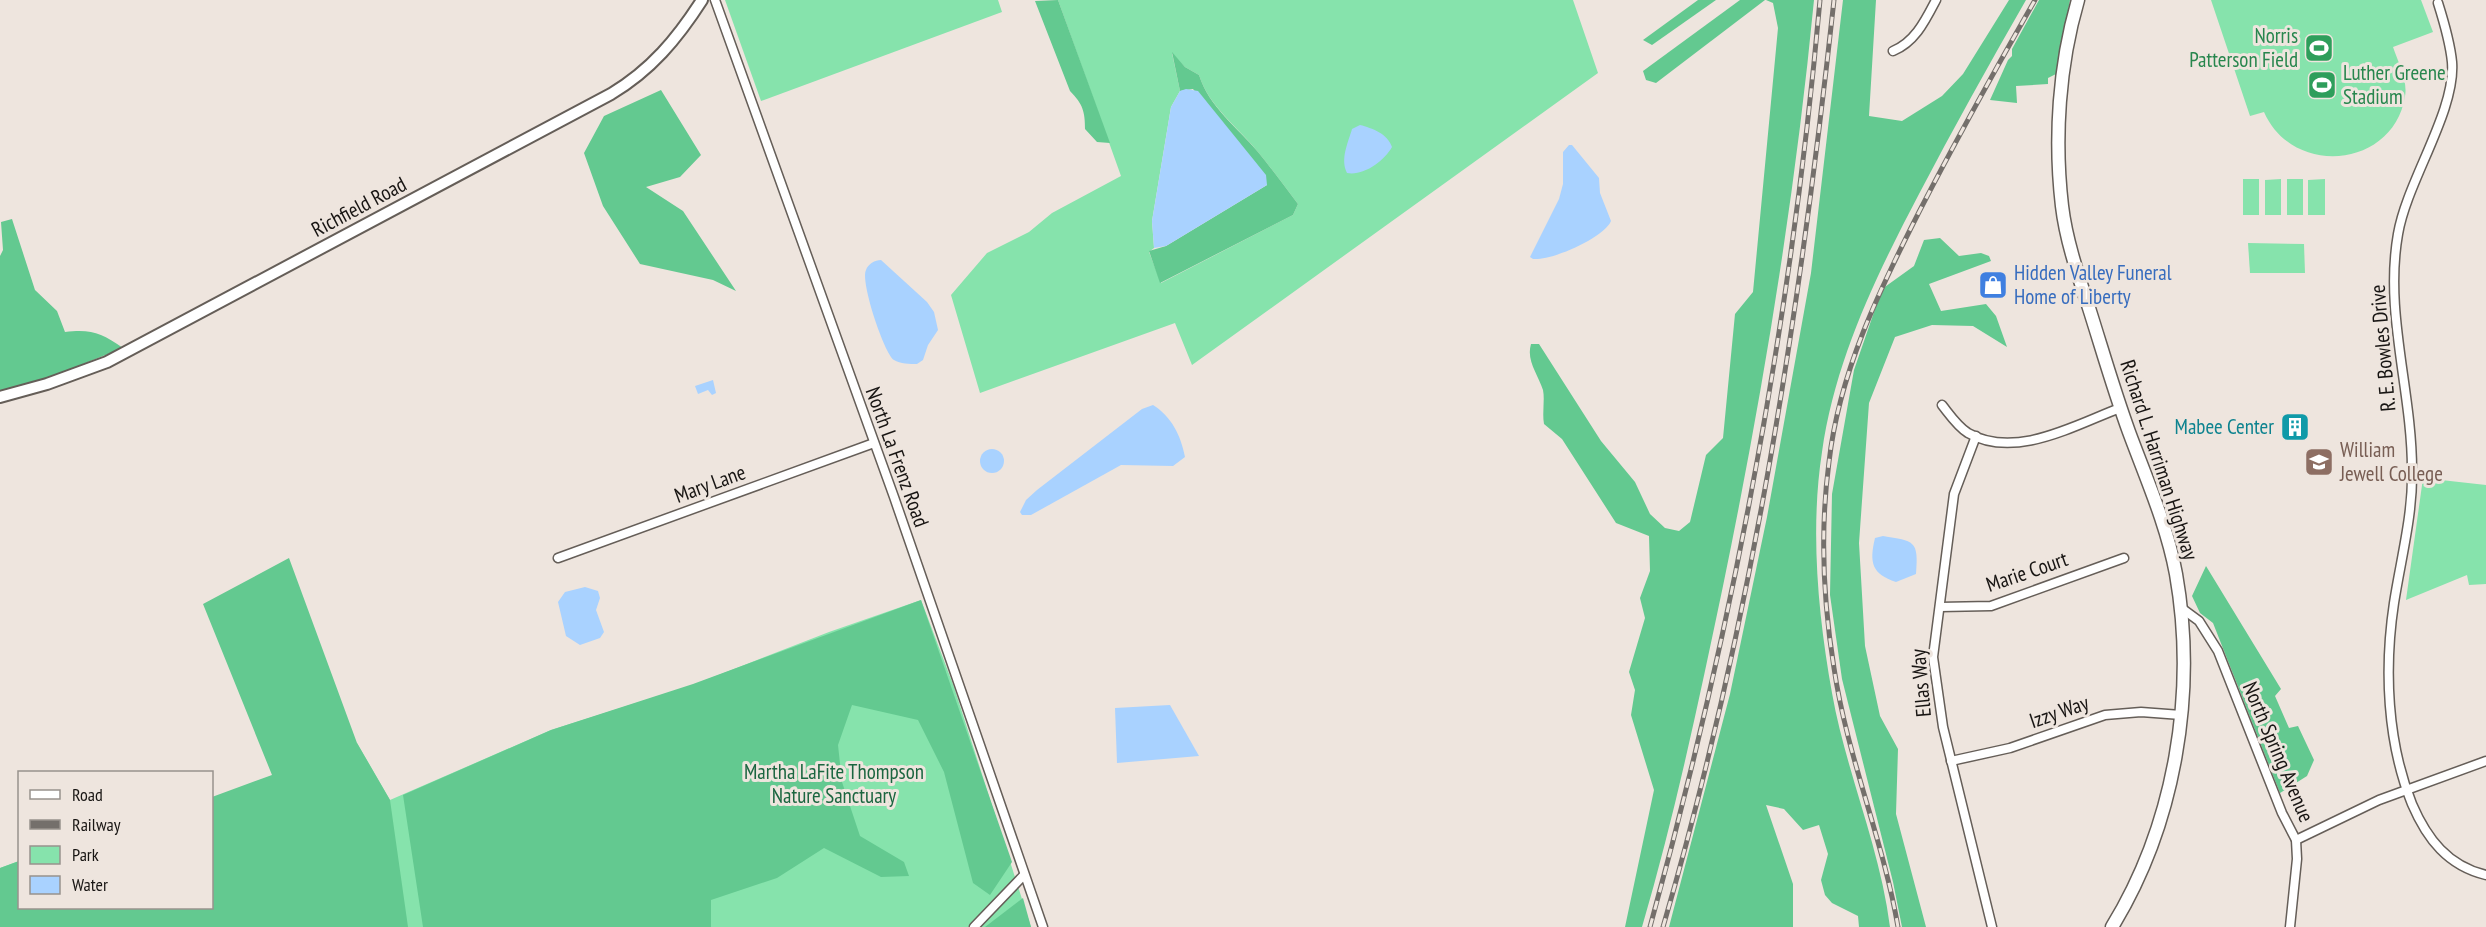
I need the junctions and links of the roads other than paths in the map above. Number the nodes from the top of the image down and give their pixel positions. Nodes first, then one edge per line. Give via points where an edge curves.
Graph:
1 (702, 0) edge
2 (715, 0) edge
3 (1936, 0) edge
4 (2078, 0) edge
5 (2438, 3) dead end
6 (1893, 51) dead end
7 (0, 397) edge
8 (1942, 405) dead end
9 (2120, 408) junction
10 (1976, 436) junction
11 (874, 443) junction
12 (558, 558) dead end
13 (2124, 558) dead end
14 (1940, 606) junction
15 (2180, 607) junction
16 (2181, 715) junction
17 (1951, 761) junction
18 (2486, 761) edge
19 (2407, 790) junction
20 (2296, 840) junction
21 (2486, 874) edge
22 (1024, 875) junction
23 (974, 927) edge
24 (1043, 927) edge
25 (1992, 927) edge
26 (2112, 927) edge
27 (2290, 927) edge

1 - 7 street, Richfield Road via 661,57 611,94 107,362
2 - 11 street, North La Frenz Road
3 - 6 street via 1917,33
4 - 9 main road, Richard L. Harriman Highway via 2061,91 2058,136 2062,207 2072,255
5 - 19 street, R. E. Bowles Drive via 2452,63 2451,80 2446,104 2404,210 2394,263 2394,310 2411,443 2412,486 2409,526 2394,604 2390,691 2393,732
8 - 10 street via 1958,425
9 - 10 street via 2027,441
9 - 15 main road, Richard L. Harriman Highway via 2166,536
10 - 14 street, Ellas Way via 1954,494
11 - 12 street, Mary Lane
11 - 22 street, North La Frenz Road
13 - 14 street, Marie Court via 1991,606
14 - 17 street, Ellas Way via 1933,657
15 - 16 main road, Richard L. Harriman Highway
15 - 20 street, North Spring Avenue via 2199,621 2218,651
16 - 17 street, Izzy Way via 2105,715 2010,748
16 - 26 main road, Richard L. Harriman Highway via 2160,823 2143,871
17 - 25 street, Ellas Way
18 - 19 street
19 - 20 street via 2337,818
19 - 21 street, R. E. Bowles Drive via 2424,828 2440,850 2460,865
20 - 27 street, North Spring Avenue
22 - 23 street
22 - 24 street, North La Frenz Road

